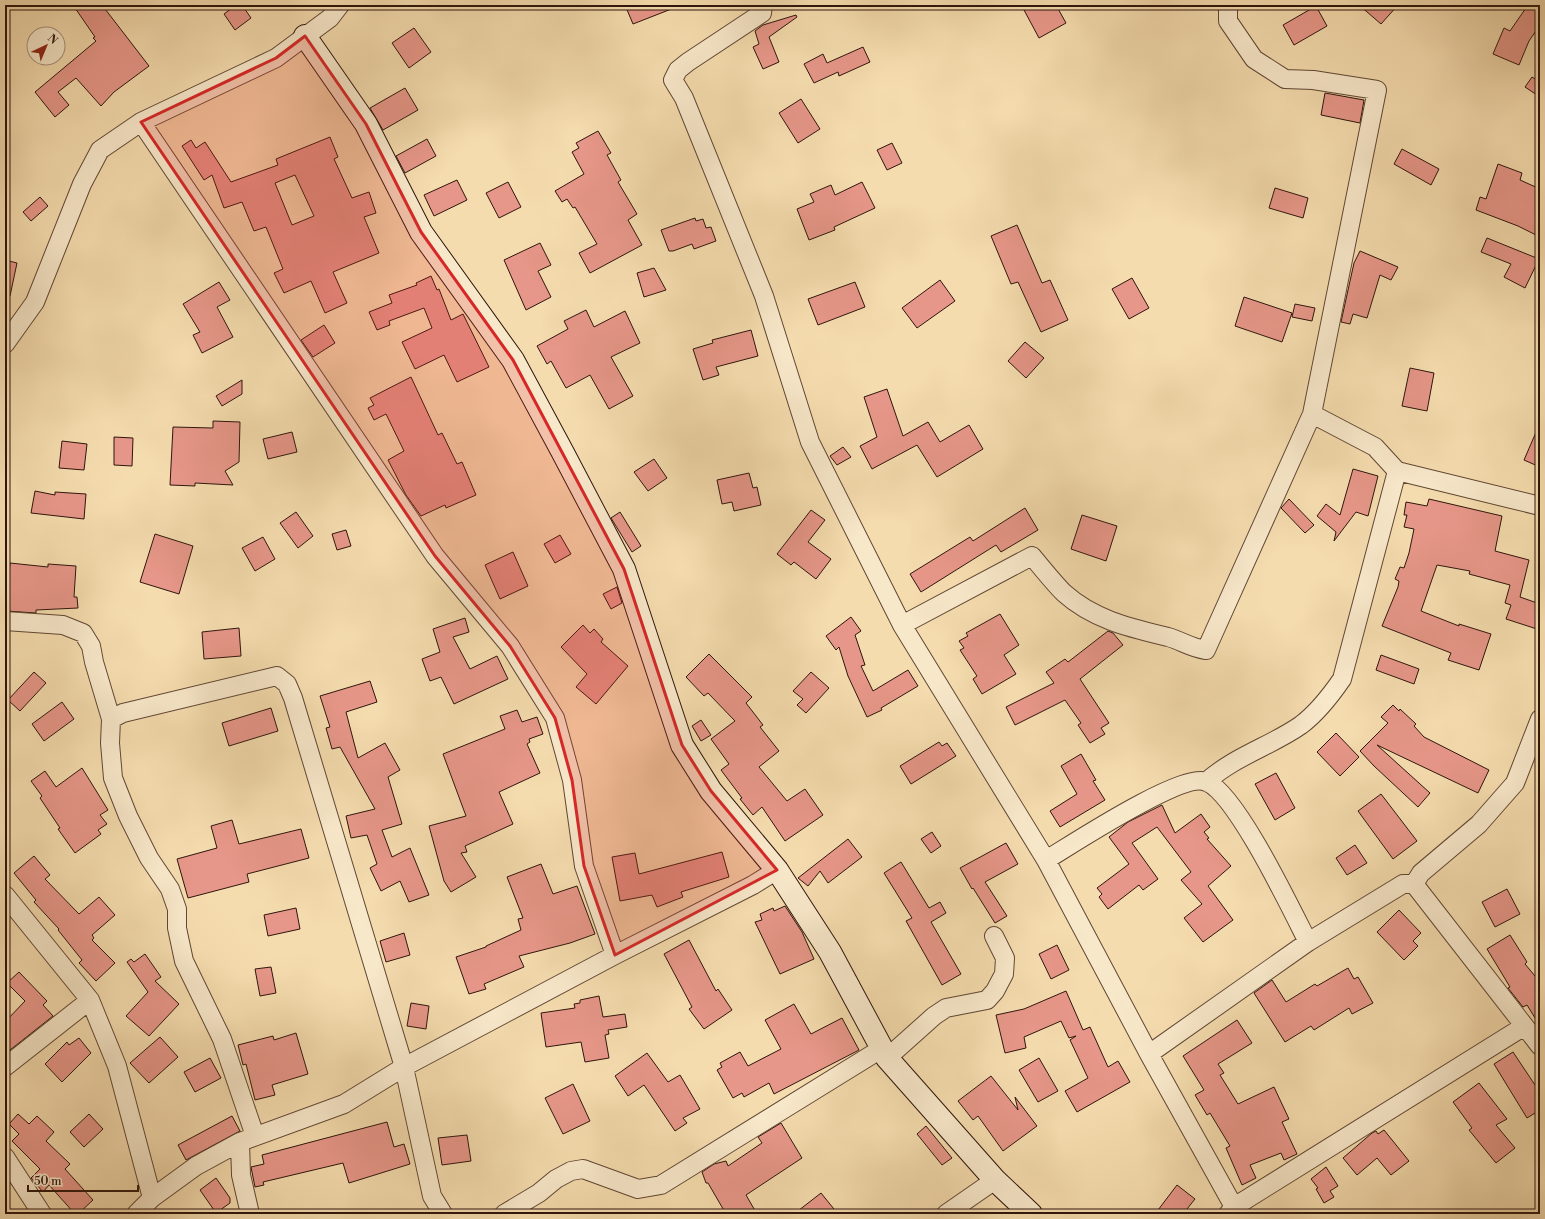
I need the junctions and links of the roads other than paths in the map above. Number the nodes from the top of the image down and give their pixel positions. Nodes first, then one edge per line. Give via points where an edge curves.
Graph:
1 (340, 5) edge
2 (764, 5) edge
3 (1228, 5) edge
4 (305, 36) junction
5 (141, 122) junction
6 (5, 344) edge
7 (1312, 414) junction
8 (1398, 471) junction
9 (1540, 506) edge
10 (5, 621) edge
11 (902, 625) junction
12 (1540, 718) edge
13 (111, 719) junction
14 (1221, 768) junction
15 (1206, 782) junction
16 (1224, 794) junction
17 (1046, 860) junction
18 (777, 870) junction
19 (1414, 884) junction
20 (5, 895) edge
21 (994, 936) dead end
22 (1308, 942) junction
23 (615, 955) junction
24 (90, 1000) junction
25 (1523, 1027) junction
26 (1540, 1046) edge
27 (884, 1054) junction
28 (1149, 1054) junction
29 (5, 1067) edge
30 (404, 1067) junction
31 (248, 1139) junction
32 (5, 1157) edge
33 (995, 1180) junction
34 (152, 1198) junction
35 (1231, 1211) edge
36 (42, 1214) edge
37 (136, 1214) edge
38 (250, 1214) edge
39 (443, 1214) edge
40 (504, 1214) edge
41 (946, 1214) edge
42 (1031, 1214) edge

1 - 4 street via 330,18
2 - 11 street via 762,13 688,62 678,70 673,80 684,98 764,296 810,442
3 - 7 street via 1228,21 1254,59 1285,79 1313,80 1377,90
4 - 5 street via 276,58
4 - 18 street via 366,124 421,232 513,360 624,569 682,745 710,791
5 - 6 street via 100,150 82,184 36,302
5 - 23 street via 435,556 510,646 555,718 572,780 584,866
7 - 8 street via 1375,447
7 - 11 street via 1206,650 1193,649 1171,638 1123,627 1092,612 1065,593 1032,556
8 - 9 street
8 - 14 street via 1342,679 1331,695 1302,724
10 - 13 street via 63,624 83,634 91,646
11 - 17 street
12 - 19 street via 1515,783 1479,824 1421,873
13 - 30 street via 123,713 277,676 288,684
13 - 31 street via 113,778 149,858 170,889 176,909 184,961 222,1039
14 - 15 street
14 - 16 street
15 - 16 street
15 - 17 street via 1190,781 1157,795
16 - 22 street via 1241,819
17 - 28 street
18 - 23 street via 754,885
18 - 27 street via 830,952
19 - 22 street via 1403,884
19 - 25 street
20 - 24 street
21 - 27 street via 1005,958 1004,974 987,1000 946,1008
22 - 28 street
23 - 30 street
24 - 29 street
24 - 34 street via 117,1066
25 - 26 street
25 - 35 street
27 - 33 street
27 - 40 street via 661,1185 638,1189 583,1169 571,1171
28 - 35 street
30 - 31 street via 344,1104
30 - 39 street via 432,1196
31 - 34 street via 196,1166
31 - 38 street via 241,1175
32 - 36 street
33 - 41 street
33 - 42 street
34 - 37 street

